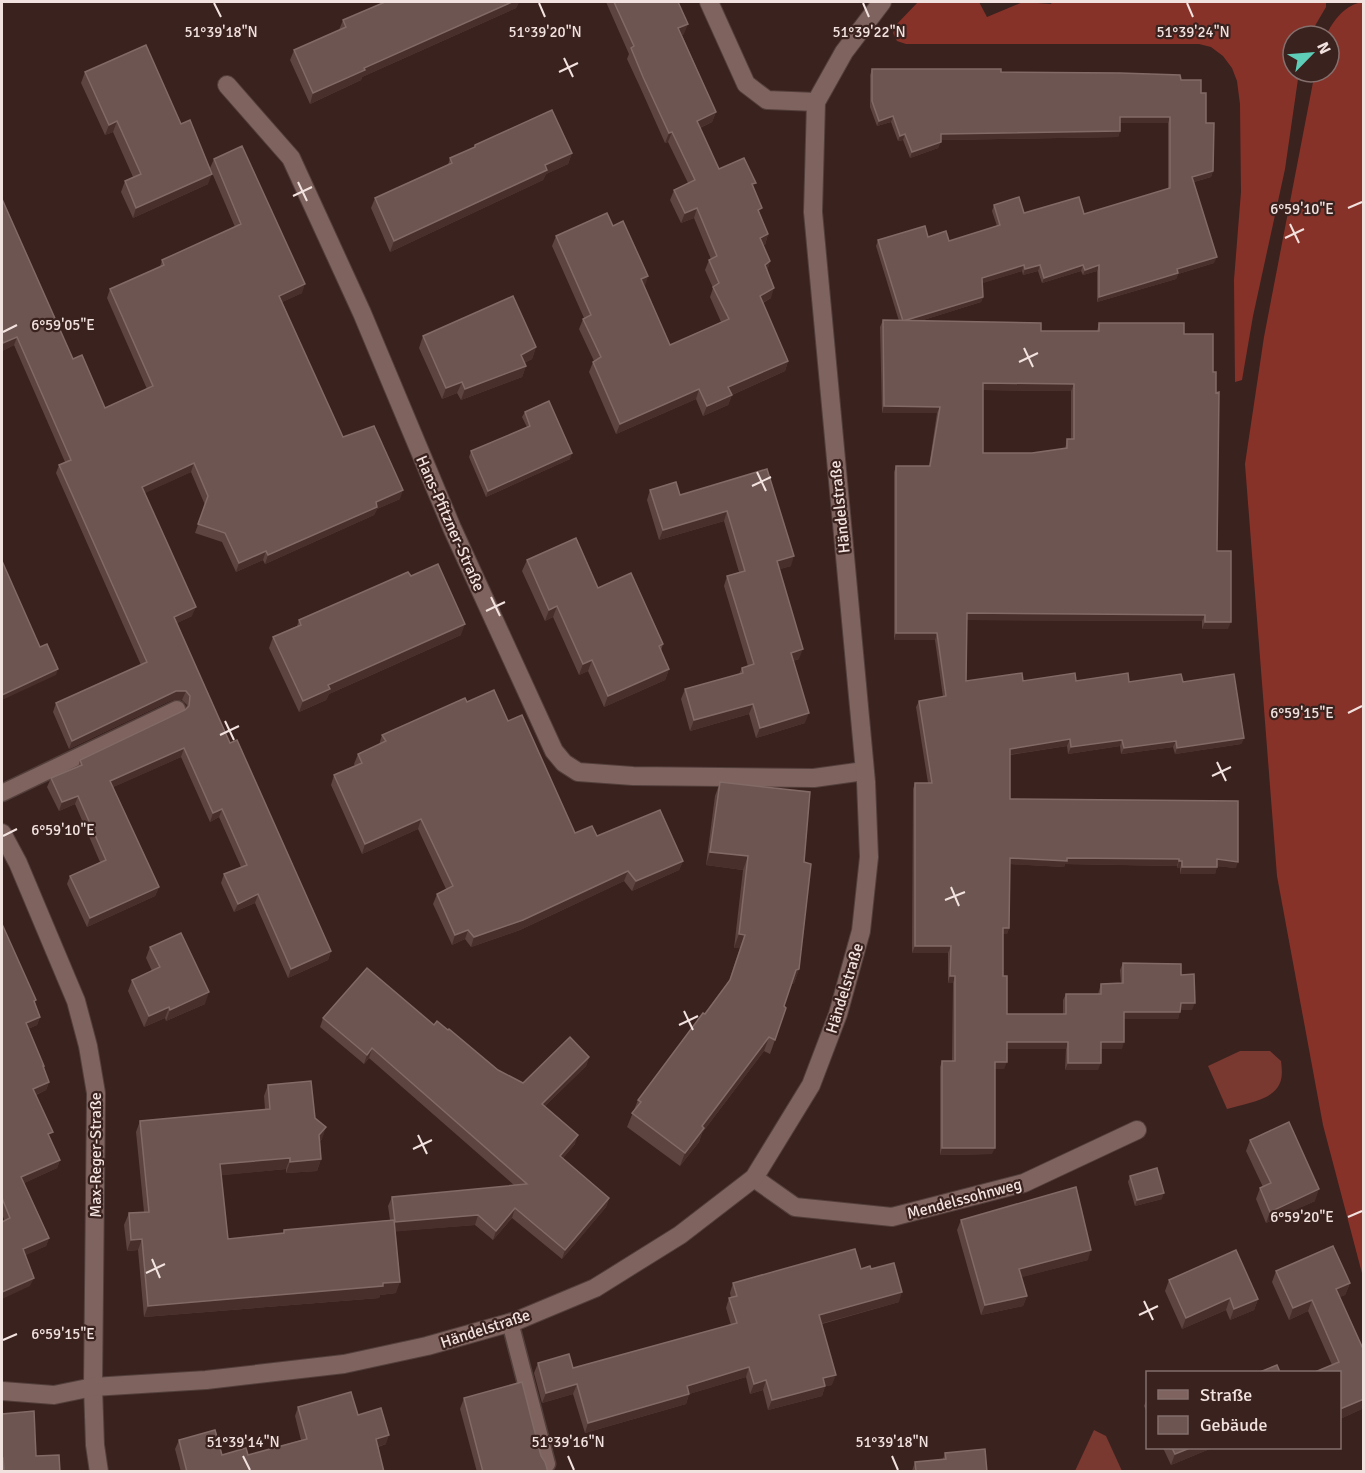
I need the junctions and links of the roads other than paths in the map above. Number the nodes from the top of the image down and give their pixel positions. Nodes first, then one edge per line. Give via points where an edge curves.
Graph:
1 (709, 2) edge
2 (882, 2) edge
3 (227, 85) dead end
4 (816, 102) junction
5 (177, 709) dead end
6 (864, 771) junction
7 (2, 793) edge
8 (2, 833) edge
9 (10, 866) edge
10 (1137, 1130) dead end
11 (754, 1178) junction
12 (510, 1322) junction
13 (93, 1387) junction
14 (2, 1391) edge
15 (547, 1464) edge
16 (99, 1472) edge

1 - 4 street via 746,84 766,100
2 - 4 street, Händelstraße via 844,52
3 - 6 street, Hans-Pfitzner-Straße via 291,158 362,313 457,538 554,751 564,763 578,772 633,776 814,778
4 - 6 street, Händelstraße via 813,212
5 - 7 lane
6 - 11 street, Händelstraße via 868,856 861,931 838,1014 811,1085
8 - 9 street, Max-Reger-Straße
9 - 13 street, Max-Reger-Straße via 76,1001 96,1094
10 - 11 street, Mendelssohnweg via 1024,1183 892,1217 795,1207
11 - 12 street, Händelstraße via 680,1235 595,1288
12 - 13 street, Händelstraße via 428,1346 344,1364 206,1380
12 - 15 lane
13 - 14 street, Händelstraße via 54,1395
13 - 16 street, Max-Reger-Straße

